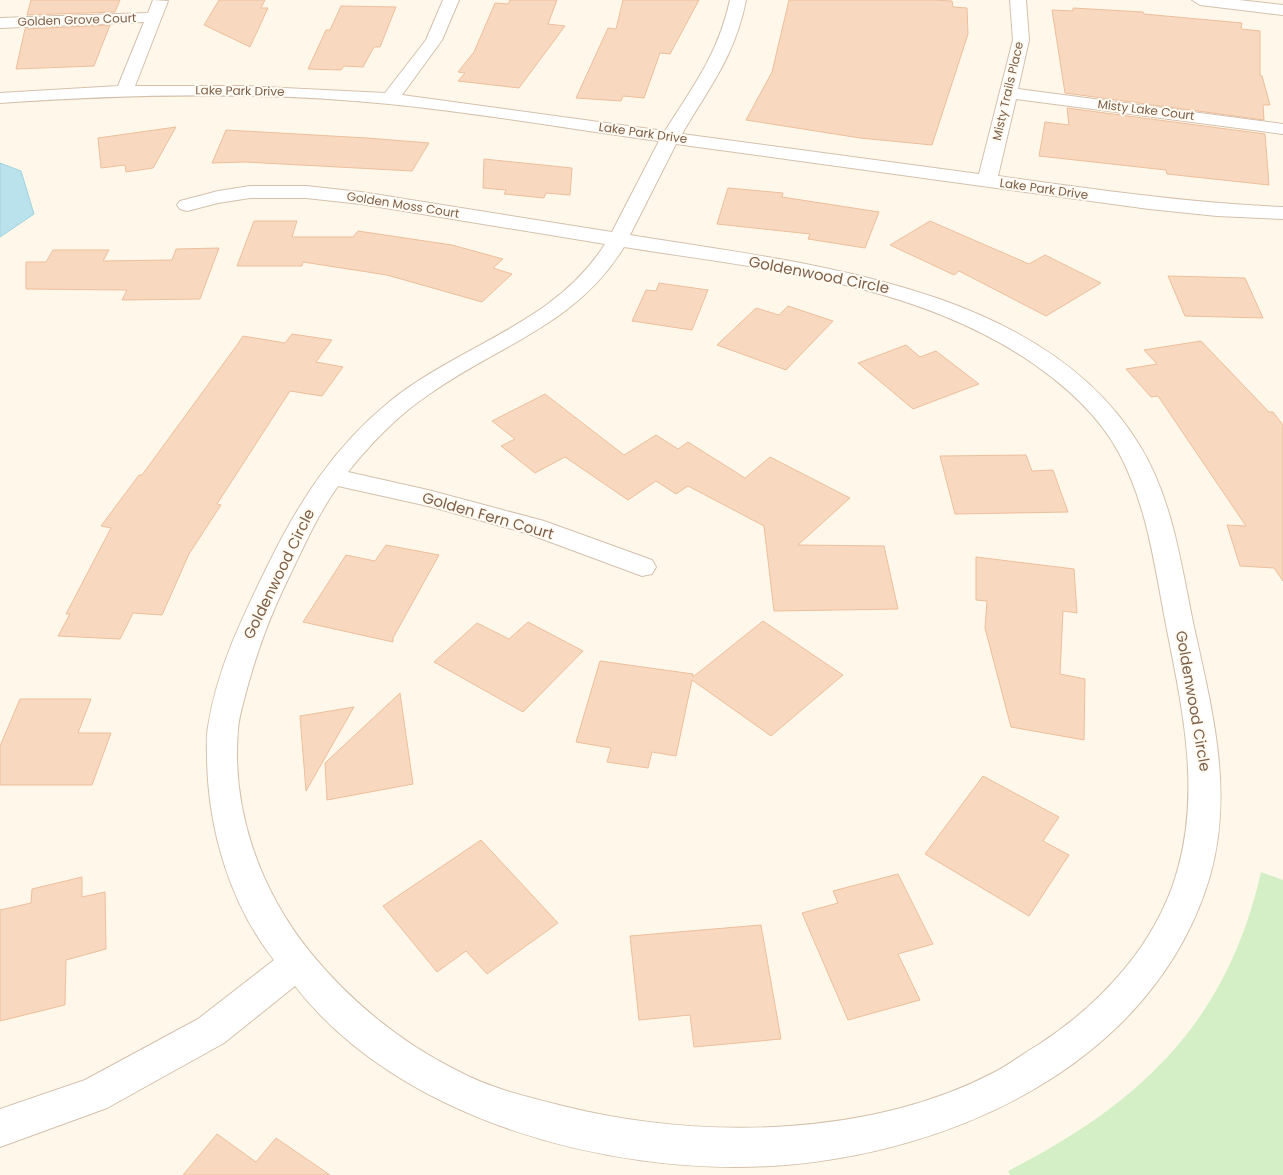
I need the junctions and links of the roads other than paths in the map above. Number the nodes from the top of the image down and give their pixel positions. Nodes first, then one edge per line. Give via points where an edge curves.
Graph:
1 (160, 0) edge
2 (451, 0) edge
3 (738, 0) edge
4 (1018, 0) edge
5 (1200, 0) edge
6 (1283, 10) edge
7 (155, 17) junction
8 (0, 23) edge
9 (125, 90) junction
10 (1009, 93) junction
11 (0, 98) edge
12 (390, 99) junction
13 (1283, 129) edge
14 (670, 137) junction
15 (987, 181) junction
16 (187, 205) dead end
17 (1283, 213) edge
18 (619, 240) junction
19 (331, 476) junction
20 (642, 567) dead end
21 (296, 964) junction
22 (0, 1128) edge

1 - 7 street
2 - 12 street via 430,45
3 - 14 street, Goldenwood Circle via 733,31 720,63
4 - 10 street, Misty Trails Place via 1021,40
5 - 6 street
7 - 8 street, Golden Grove Court
7 - 9 street
9 - 11 street, Lake Park Drive
9 - 12 street, Lake Park Drive via 266,90
10 - 13 street, Misty Lake Court
10 - 15 street, Misty Trails Place
12 - 14 street, Lake Park Drive
14 - 15 street, Lake Park Drive
14 - 18 street, Goldenwood Circle
15 - 17 street, Lake Park Drive via 1149,203
16 - 18 street, Golden Moss Court via 224,195 269,191 314,193
18 - 19 street, Goldenwood Circle via 599,269 569,300 532,326 456,366 414,394 374,427
18 - 21 street, Goldenwood Circle via 834,275 931,301 974,318 1043,358 1106,414 1129,445 1147,480 1160,521 1206,763 1205,819 1195,867 1169,933 1139,979 1100,1022 1042,1068 973,1106 895,1135 809,1152 734,1156 645,1151 558,1133 478,1103 406,1064 345,1017
19 - 20 street, Golden Fern Court via 535,527
19 - 21 street, Goldenwood Circle via 305,518 249,632 223,720 221,781 232,843 253,897
21 - 22 street via 211,1031 94,1095

